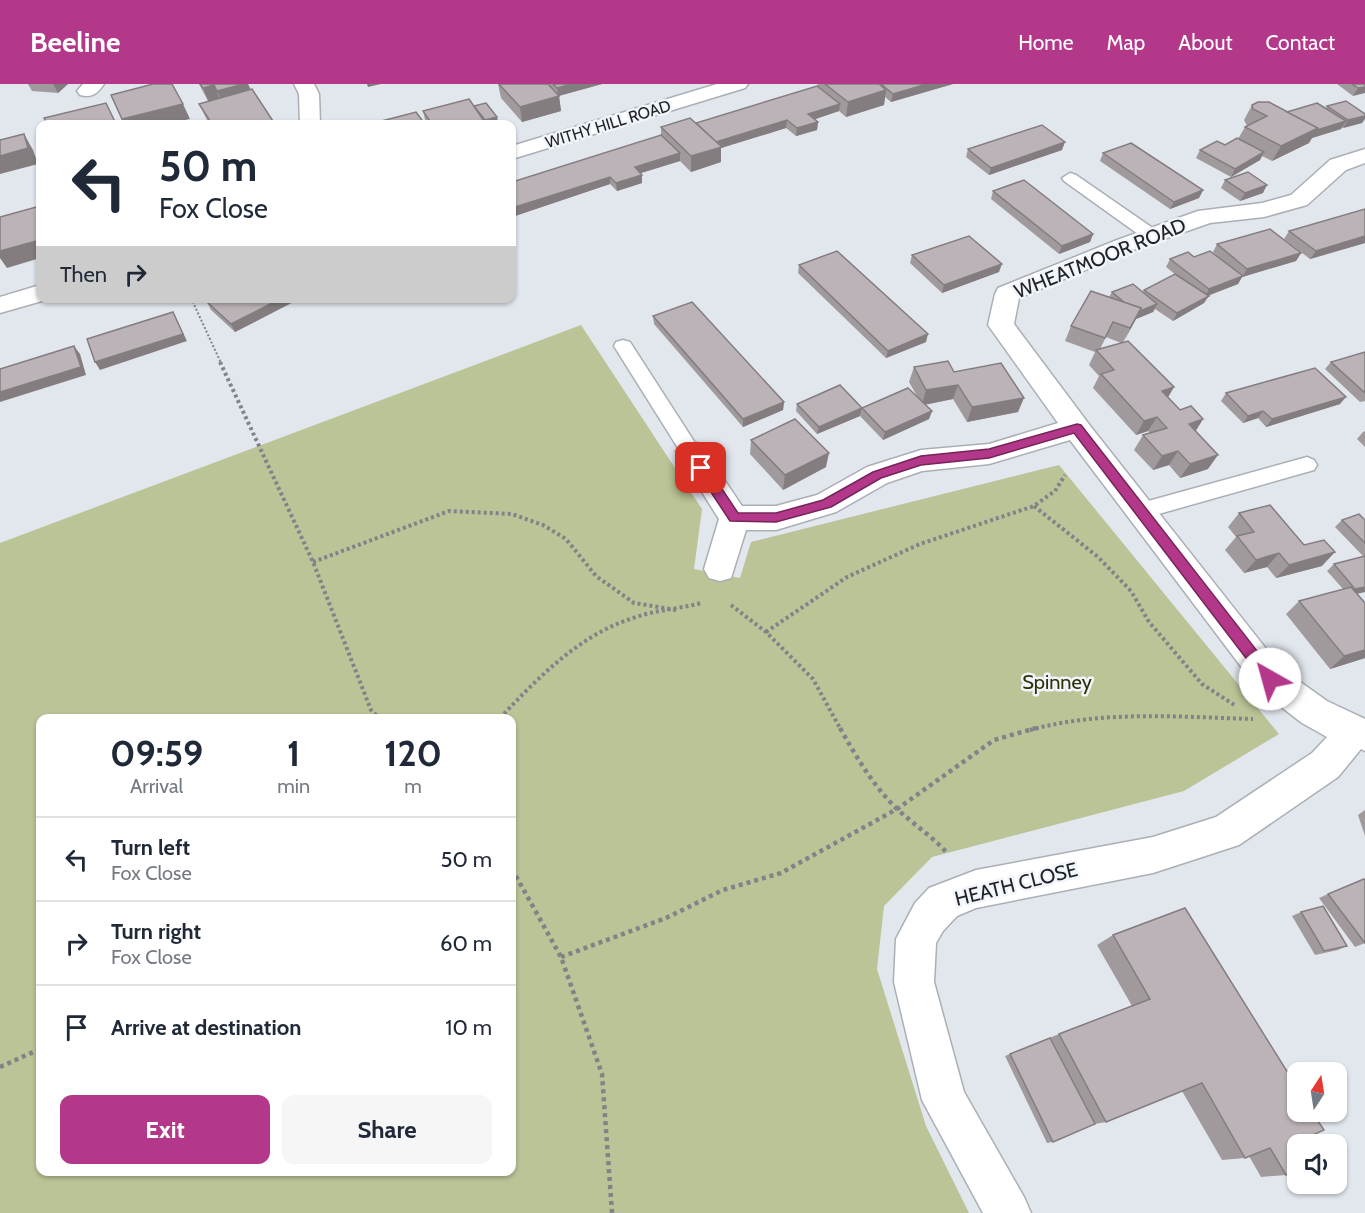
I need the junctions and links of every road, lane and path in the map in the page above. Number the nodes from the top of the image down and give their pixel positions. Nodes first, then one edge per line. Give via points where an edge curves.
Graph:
1 (304, 84) edge
2 (735, 84) edge
3 (310, 120) edge
4 (516, 152) edge
5 (1365, 156) edge
6 (1070, 178) dead end
7 (1151, 235) junction
8 (36, 294) edge
9 (193, 303) edge
10 (0, 305) edge
11 (623, 346) dead end
12 (1079, 431) junction
13 (690, 451) joint
14 (1307, 465) dead end
15 (1034, 506) junction
16 (1141, 511) junction
17 (734, 518) junction
18 (313, 562) junction
19 (719, 582) junction
20 (676, 610) junction
21 (766, 632) junction
22 (1242, 709) dead end
23 (375, 714) edge
24 (504, 714) edge
25 (1251, 714) dead end
26 (1359, 734) edge
27 (897, 809) junction
28 (516, 876) edge
29 (976, 889) junction
30 (561, 957) junction
31 (36, 1051) edge
32 (0, 1067) edge
33 (612, 1213) edge
34 (1008, 1213) edge

1 - 3 street via 309,94
2 - 4 street, WITHY HILL ROAD
5 - 7 street, WHEATMOOR ROAD via 1338,165 1299,200 1264,210 1206,216
6 - 7 lane
7 - 12 street, WHEATMOOR ROAD via 1007,294 1001,325
8 - 10 street
9 - 18 path
11 - 13 lane
12 - 15 path via 1069,439 1063,452 1066,474 1055,491
12 - 16 street, WHEATMOOR ROAD
12 - 17 street via 989,453 921,460 877,475 826,504 776,518
13 - 17 street
14 - 16 lane
15 - 21 path via 920,544 847,577
15 - 22 path via 1098,557 1131,591 1149,622 1202,684
16 - 26 street, WHEATMOOR ROAD via 1270,679 1306,707
17 - 19 street
18 - 20 path via 449,511 512,514 543,525 566,539 596,576 634,603
18 - 23 path
19 - 20 path
19 - 21 path
20 - 24 path via 633,617 590,637
21 - 27 path via 813,679 866,775
25 - 27 path via 1259,719 1136,716 1052,724 994,740
26 - 29 street, HEATH CLOSE via 1325,765 1226,832 1153,855
27 - 29 path via 933,837
27 - 30 path via 781,873 723,890 666,918
28 - 30 path
29 - 34 street, HEATH CLOSE via 943,902 929,917 916,939 914,982 944,1100
30 - 33 path via 602,1074
31 - 32 path

